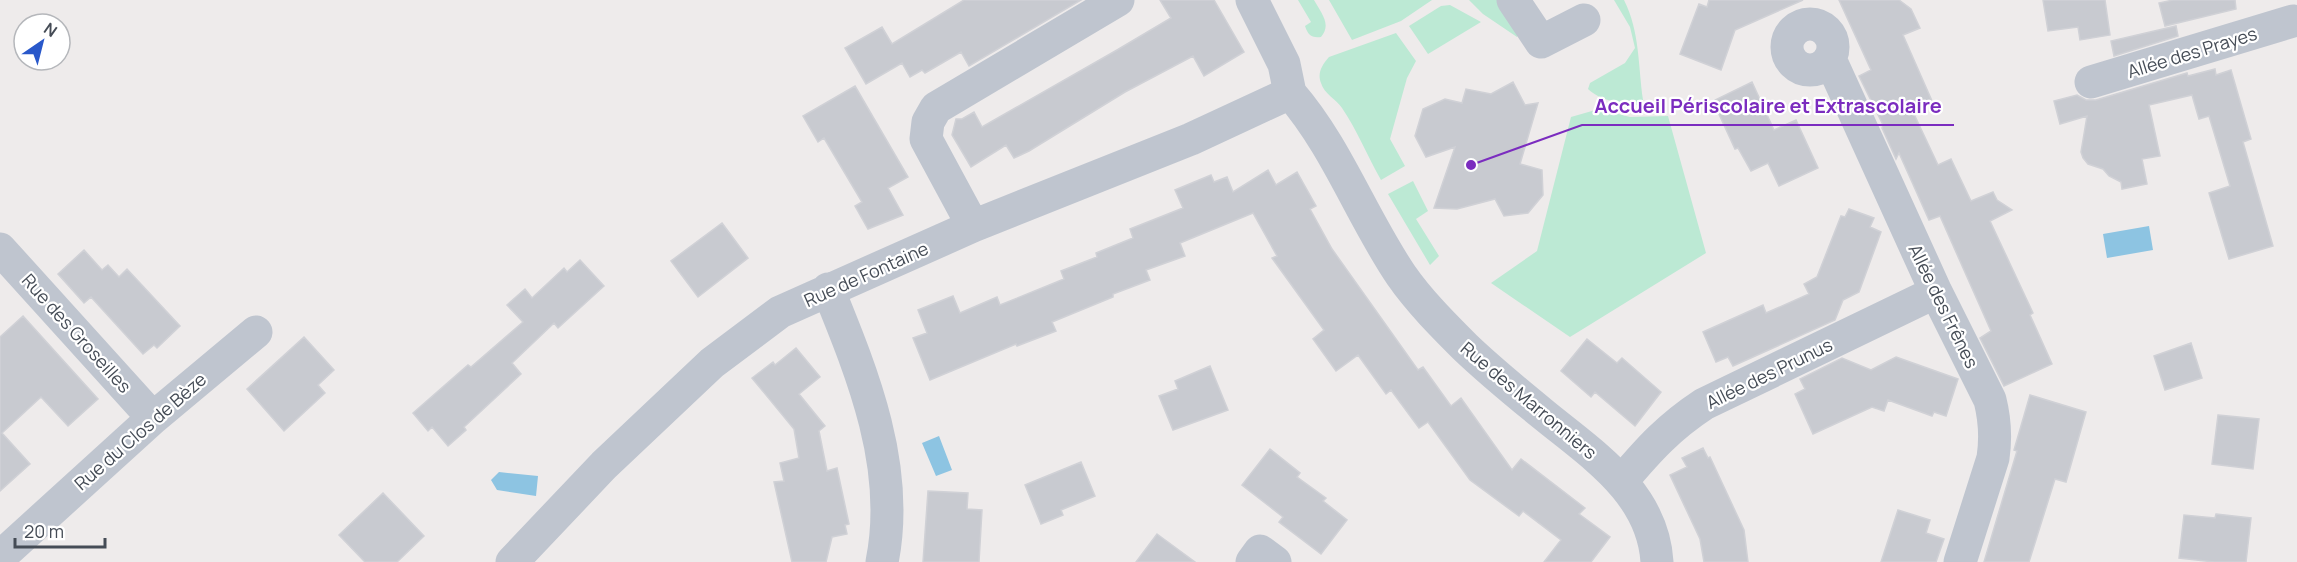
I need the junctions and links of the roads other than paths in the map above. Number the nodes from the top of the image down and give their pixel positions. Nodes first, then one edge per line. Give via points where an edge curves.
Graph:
1 (1118, 0) edge
2 (1252, 0) edge
3 (1513, 0) edge
4 (2266, 0) edge
5 (1584, 20) dead end
6 (2295, 22) edge
7 (1830, 59) dead end
8 (2091, 82) dead end
9 (1290, 93) junction
10 (974, 226) junction
11 (0, 249) edge
12 (828, 289) junction
13 (1936, 292) junction
14 (256, 332) dead end
15 (153, 418) junction
16 (1622, 481) junction
17 (3, 549) edge
18 (512, 562) edge
19 (882, 562) edge
20 (1252, 562) edge
21 (1275, 562) edge
22 (1657, 562) edge
23 (1960, 562) edge

1 - 10 street via 936,108 928,122 926,139
2 - 9 street via 1284,64
3 - 5 street via 1541,42
4 - 6 street
6 - 8 street, Allée des Prayes
7 - 13 street, Allée des Frênes
9 - 10 street, Rue de Fontaine via 1191,139
9 - 16 street, Rue des Marronniers via 1326,141 1401,275 1432,312 1498,378
10 - 12 street, Rue de Fontaine
11 - 15 street, Rue des Groseilles
12 - 18 street, Rue de Fontaine via 780,312 712,363 611,459
12 - 19 street via 854,353 881,444 888,508
13 - 16 street, Allée des Prunus via 1704,404 1655,441
13 - 23 street, Allée des Frênes via 1990,400 1994,416 1993,458
14 - 15 street, Rue du Clos de Bèze
15 - 17 street, Rue du Clos de Bèze
16 - 22 street, Rue des Marronniers via 1646,519
20 - 21 street via 1260,551

